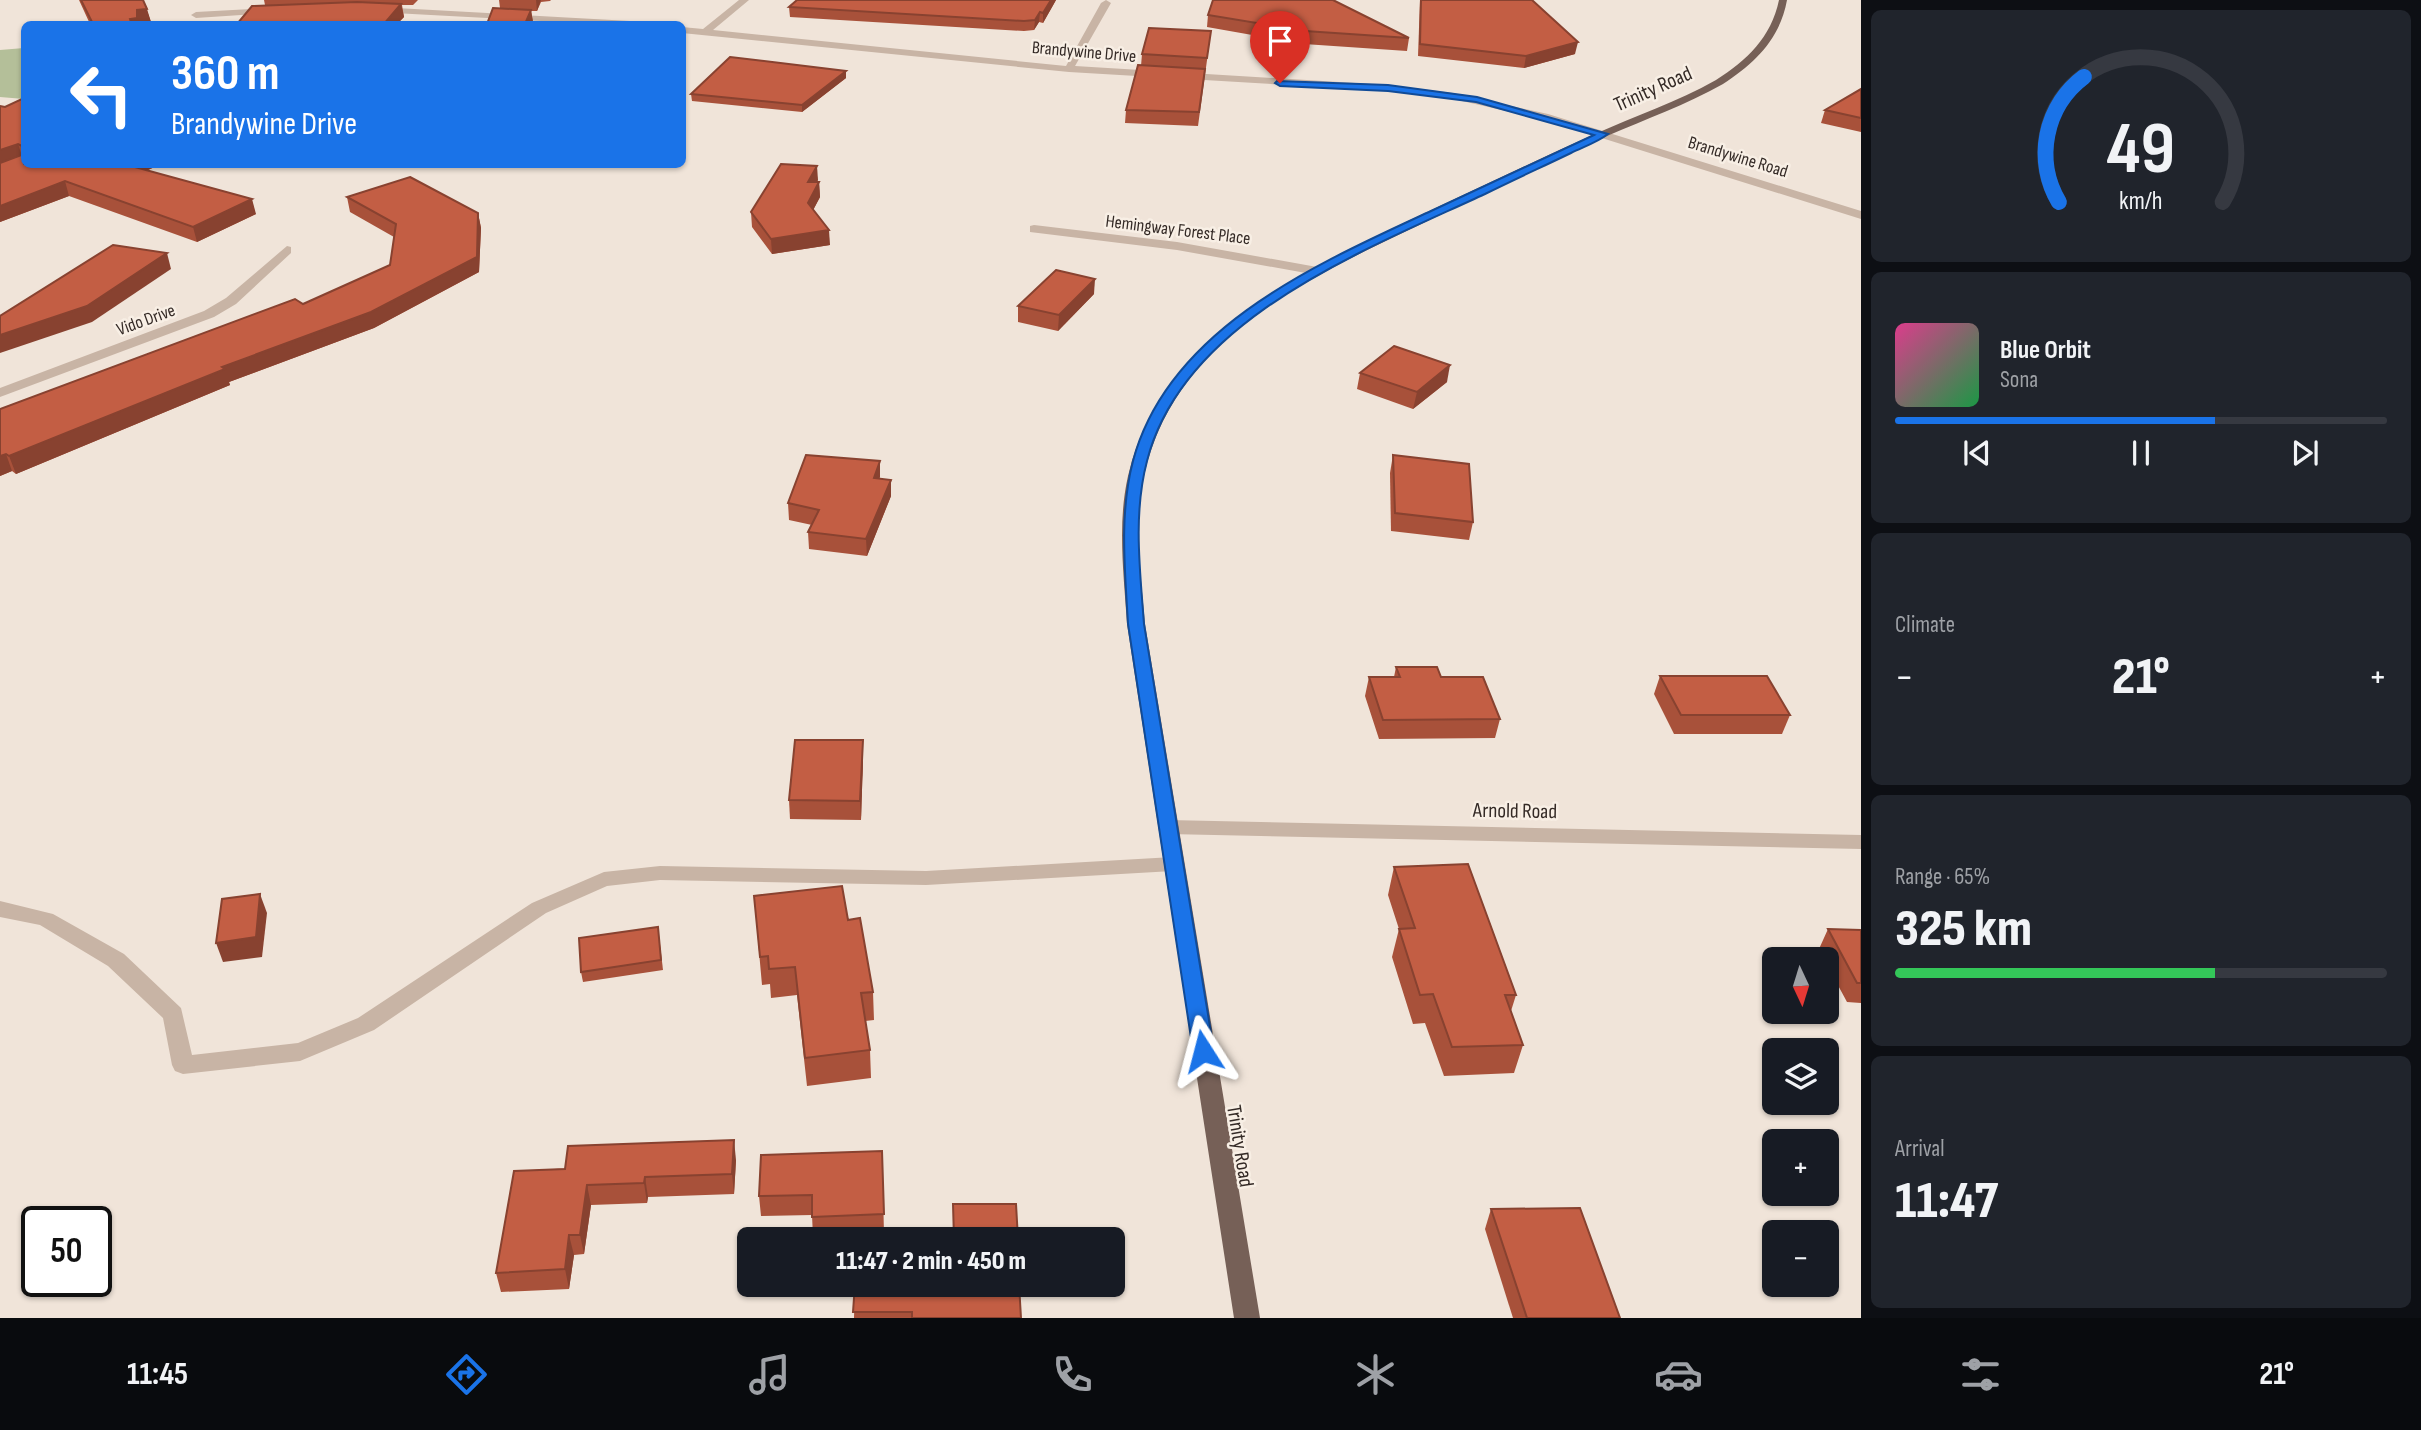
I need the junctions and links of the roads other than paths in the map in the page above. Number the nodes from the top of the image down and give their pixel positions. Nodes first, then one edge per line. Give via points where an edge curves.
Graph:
1 (458, 0) edge
2 (745, 0) edge
3 (1783, 0) edge
4 (1106, 3) dead end
5 (362, 10) edge
6 (276, 11) edge
7 (452, 12) junction
8 (196, 16) edge
9 (586, 21) edge
10 (686, 30) edge
11 (705, 32) junction
12 (1069, 69) junction
13 (1604, 134) junction
14 (1861, 215) edge
15 (1034, 229) dead end
16 (287, 250) dead end
17 (1317, 271) junction
18 (0, 393) edge
19 (1167, 827) junction
20 (1861, 842) edge
21 (1173, 864) junction
22 (0, 909) edge
23 (1247, 1318) edge

1 - 7 street
2 - 11 street
3 - 13 main road, Trinity Road via 1771,38 1737,71 1672,106
4 - 12 street
5 - 7 street
6 - 8 street
7 - 9 street
10 - 11 street, Brandywine Drive
11 - 12 street, Brandywine Drive
12 - 13 street, Brandywine Drive via 1416,91 1507,106
13 - 14 street, Brandywine Road
13 - 17 main road, Trinity Road
15 - 17 street, Hemingway Forest Place via 1177,246
16 - 18 street, Vido Drive via 231,301 209,314
17 - 19 main road, Trinity Road via 1236,323 1204,353 1177,384 1141,458 1133,497 1131,553 1136,624
19 - 20 street, Arnold Road
19 - 21 main road, Trinity Road
21 - 22 street via 926,878 660,873 604,879 539,908 366,1024 300,1052 183,1065 173,1014 116,960 46,919
21 - 23 main road, Trinity Road

